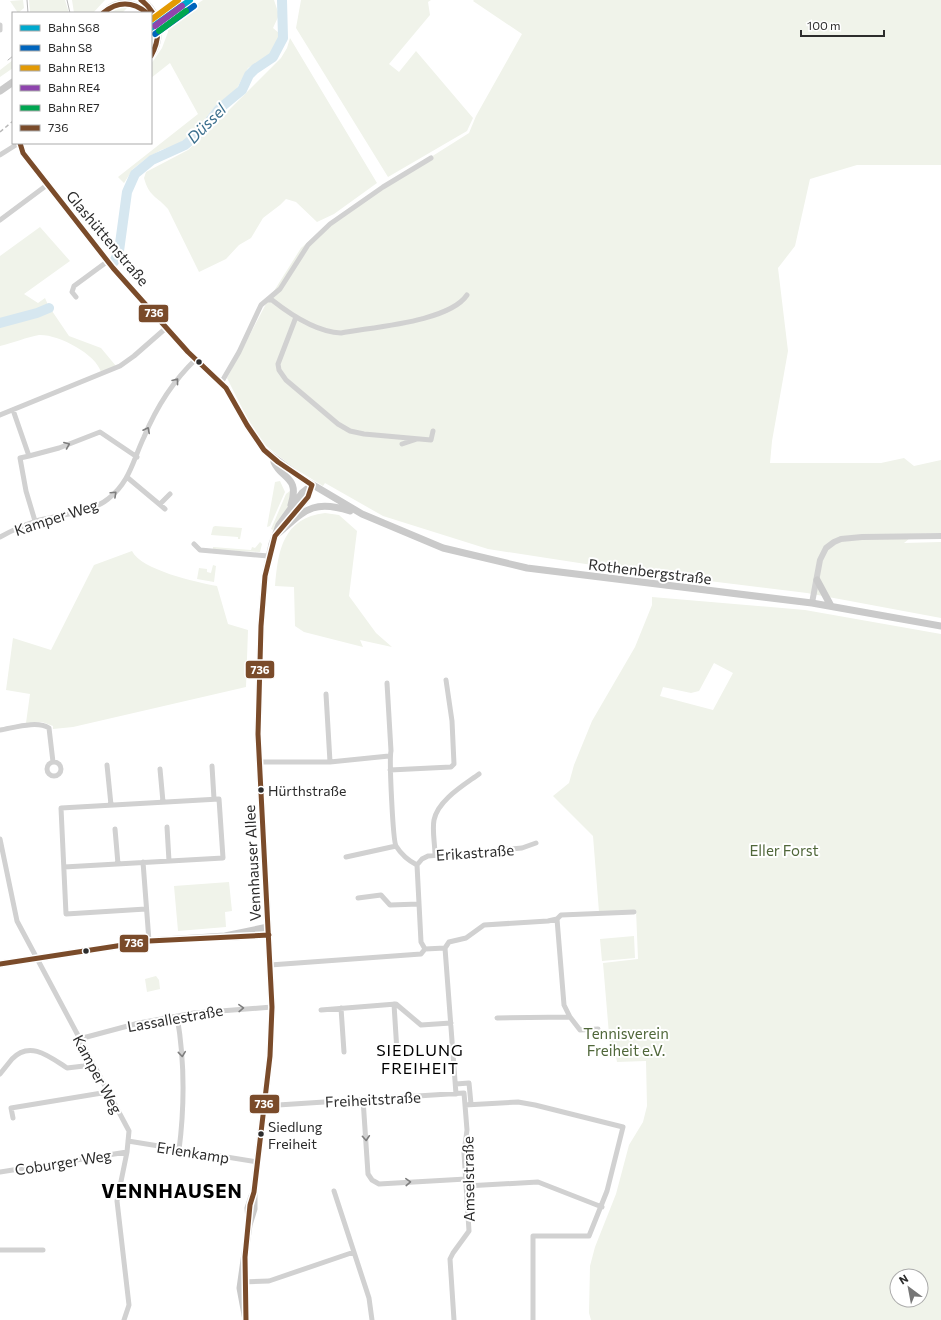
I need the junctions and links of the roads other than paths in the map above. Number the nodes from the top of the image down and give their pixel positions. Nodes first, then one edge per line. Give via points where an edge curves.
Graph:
1 (111, 0) edge
2 (141, 0) edge
3 (129, 1) edge
4 (102, 12) edge
5 (103, 12) edge
6 (146, 12) edge
7 (152, 21) edge
8 (0, 25) edge
9 (0, 30) edge
10 (158, 30) junction
11 (152, 54) edge
12 (12, 83) edge
13 (0, 91) edge
14 (18, 144) edge
15 (20, 144) edge
16 (0, 155) edge
17 (431, 158) dead end
18 (47, 185) junction
19 (0, 220) edge
20 (108, 261) junction
21 (467, 295) dead end
22 (76, 297) dead end
23 (268, 300) junction
24 (296, 317) junction
25 (166, 328) junction
26 (196, 359) junction
27 (221, 383) junction
28 (13, 410) junction
29 (0, 415) edge
30 (433, 431) dead end
31 (420, 439) junction
32 (402, 444) dead end
33 (29, 456) junction
34 (137, 457) junction
35 (273, 458) junction
36 (128, 478) junction
37 (312, 485) junction
38 (170, 494) dead end
39 (160, 504) junction
40 (320, 507) joint
41 (165, 509) dead end
42 (288, 512) junction
43 (362, 514) junction
44 (35, 521) junction
45 (275, 536) junction
46 (941, 536) edge
47 (0, 537) edge
48 (194, 544) dead end
49 (268, 556) junction
50 (817, 580) junction
51 (812, 603) junction
52 (831, 606) junction
53 (941, 626) edge
54 (446, 680) dead end
55 (387, 683) dead end
56 (326, 694) dead end
57 (0, 730) edge
58 (389, 756) junction
59 (53, 762) dead end
60 (259, 762) junction
61 (330, 762) junction
62 (108, 765) dead end
63 (212, 766) dead end
64 (160, 769) dead end
65 (390, 770) junction
66 (479, 774) dead end
67 (214, 799) junction
68 (163, 802) junction
69 (111, 806) junction
70 (167, 827) dead end
71 (115, 829) dead end
72 (0, 839) edge
73 (536, 843) dead end
74 (396, 846) junction
75 (435, 855) junction
76 (346, 857) dead end
77 (169, 861) junction
78 (143, 862) junction
79 (118, 864) junction
80 (417, 865) junction
81 (64, 867) junction
82 (358, 898) dead end
83 (419, 904) junction
84 (146, 909) junction
85 (634, 912) dead end
86 (557, 919) junction
87 (268, 928) junction
88 (269, 935) junction
89 (225, 936) junction
90 (149, 941) junction
91 (445, 948) junction
92 (425, 949) junction
93 (36, 958) junction
94 (0, 964) edge
95 (270, 964) junction
96 (394, 1004) junction
97 (272, 1007) junction
98 (341, 1008) junction
99 (320, 1010) dead end
100 (177, 1016) junction
101 (570, 1017) junction
102 (497, 1018) dead end
103 (451, 1023) junction
104 (598, 1029) dead end
105 (79, 1039) junction
106 (344, 1052) dead end
107 (397, 1052) dead end
108 (92, 1062) junction
109 (0, 1074) edge
110 (456, 1084) junction
111 (108, 1092) junction
112 (456, 1094) junction
113 (363, 1099) junction
114 (265, 1103) junction
115 (468, 1104) junction
116 (13, 1118) dead end
117 (128, 1142) junction
118 (179, 1150) junction
119 (127, 1152) junction
120 (257, 1162) junction
121 (0, 1172) edge
122 (466, 1179) junction
123 (466, 1186) junction
124 (334, 1191) dead end
125 (602, 1207) junction
126 (0, 1250) edge
127 (43, 1250) dead end
128 (354, 1252) junction
129 (243, 1282) junction
130 (124, 1320) edge
131 (246, 1320) edge
132 (372, 1320) edge
133 (454, 1320) edge
134 (534, 1320) edge

1 - 4 main road via 104,6
2 - 10 main road via 149,5 155,14
3 - 5 main road via 115,4
3 - 6 main road
7 - 10 main road
8 - 9 street
10 - 11 main road via 157,43
12 - 13 main road
14 - 16 street
15 - 18 main road, Glashüttenstraße via 22,153
17 - 23 street via 388,183 330,224 308,245 280,289
18 - 19 street
18 - 20 main road, Glashüttenstraße
20 - 22 street via 74,286 72,292
20 - 25 main road, Glashüttenstraße
21 - 24 street via 457,304 435,316 341,333 325,330
23 - 24 street via 272,300
23 - 27 street via 261,305
24 - 31 street via 278,364 286,380 338,424 350,431
25 - 26 main road, Glashüttenstraße
25 - 28 street via 120,366
26 - 27 main road, Glashüttenstraße
34 -> 26 street, Kamper Weg via 143,438 160,405 174,382
27 - 35 main road, Glashüttenstraße via 257,441
28 - 29 street
28 - 33 street
30 - 31 street via 431,440
31 - 32 street
33 -> 34 street via 59,448 100,432
33 - 44 street via 20,458
34 - 36 street, Kamper Weg
35 - 37 main road, Glashüttenstraße
35 - 42 main road via 293,488 294,495
36 - 39 street
44 -> 36 street, Kamper Weg via 102,503
37 - 42 main road, Vennhauser Allee via 302,492
37 - 43 main road, Rothenbergstraße
37 - 45 main road, Vennhauser Allee via 308,497
38 - 39 street
39 - 41 street
40 - 43 main road, Rothenbergstraße via 335,507
40 - 45 main road, Vennhauser Allee via 299,514
42 - 45 main road, Vennhauser Allee via 279,524
43 - 51 main road, Rothenbergstraße via 442,548 527,568
44 - 47 street, Kamper Weg
45 - 49 main road, Vennhauser Allee
46 - 50 street via 841,539 829,545 824,552
48 - 49 street via 200,550
49 - 60 main road, Vennhauser Allee via 259,660
50 - 51 street
50 - 52 main road
51 - 52 main road, Rothenbergstraße
52 - 53 main road, Rothenbergstraße
54 - 65 street via 452,721 454,764 424,769
55 - 58 street via 391,751
56 - 61 street
57 - 59 street via 46,726 50,733
58 - 61 street
58 - 65 street
60 - 61 street
60 - 87 main road, Vennhauser Allee
62 - 69 street
63 - 67 street
64 - 68 street
65 - 74 street
66 - 75 street via 449,798 434,820
67 - 68 street
67 - 77 street via 219,799 222,858
68 - 69 street
69 - 81 street via 60,808
70 - 77 street
71 - 79 street
72 - 93 street, Kamper Weg via 17,921
73 - 75 street, Erikastraße via 522,848
74 - 76 street
74 - 80 street via 409,861
75 - 80 street, Erikastraße via 422,858
77 - 78 street
78 - 79 street
78 - 84 street
79 - 81 street
80 - 83 street
81 - 84 street via 66,914
82 - 83 street via 380,895 390,905
83 - 92 street via 421,942
84 - 90 street
85 - 86 street via 561,915
86 - 91 street via 484,925 466,938 449,942
86 - 101 street via 564,1005
87 - 88 main road, Vennhauser Allee
87 - 89 main road
88 - 89 main road via 230,938
88 - 95 main road, Vennhauser Allee
89 - 90 main road
90 - 93 main road
91 - 92 street
91 - 103 street
92 - 95 street via 421,954
93 - 94 main road
93 - 105 street, Kamper Weg
95 - 97 main road, Vennhauser Allee
96 - 98 street
96 - 103 street via 421,1025
96 - 107 street
100 -> 97 street, Lassallestraße
97 - 114 main road, Vennhauser Allee via 272,1038
98 - 99 street
98 - 106 street
100 - 105 street, Lassallestraße via 139,1022
100 -> 118 street via 184,1075 184,1116
101 - 102 street
101 - 104 street via 580,1030
103 - 110 street
105 - 108 street, Kamper Weg
108 - 109 street via 84,1066 67,1068 44,1052 30,1050 16,1056
108 - 111 street, Kamper Weg
110 - 112 street
110 - 115 street via 469,1083
111 - 116 street via 11,1108
111 - 117 street, Kamper Weg via 129,1131
112 - 113 street, Freiheitstraße
112 - 115 street via 464,1093
113 - 114 street, Freiheitstraße via 278,1105
113 -> 122 street via 368,1174 371,1179 379,1184
114 - 120 main road, Vennhauser Allee
115 - 122 street, Amselstraße via 464,1153
115 - 125 street via 518,1102 623,1128
117 - 118 street, Erlenkamp
117 - 119 street, Kamper Weg
118 - 120 street, Erlenkamp
119 - 121 street, Coburger Weg
119 - 130 street, Kamper Weg via 117,1201 129,1305
120 - 129 main road, Vennhauser Allee via 254,1209 249,1225
122 - 123 street, Amselstraße
123 - 125 street via 538,1182
123 - 133 street, Amselstraße via 469,1231 450,1259
124 - 128 street
125 - 134 street via 589,1236 533,1236
126 - 127 street
128 - 129 street via 269,1281
128 - 132 street via 370,1298
129 - 131 main road, Vennhauser Allee

